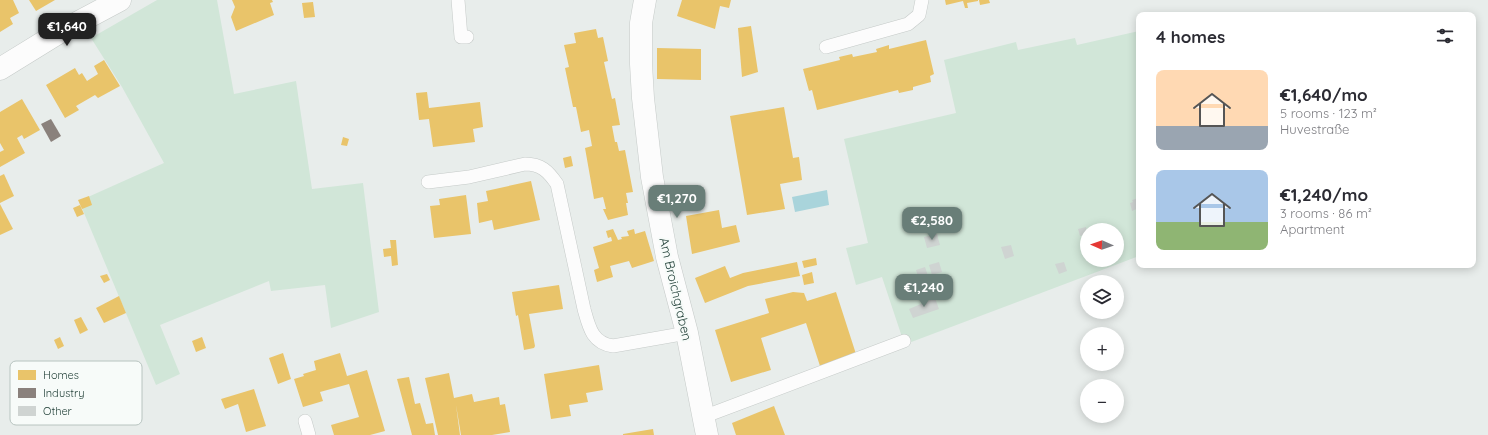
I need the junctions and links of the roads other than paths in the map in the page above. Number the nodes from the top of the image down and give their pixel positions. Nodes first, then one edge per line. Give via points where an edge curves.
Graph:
1 (120, 0) edge
2 (458, 0) edge
3 (645, 0) edge
4 (922, 0) edge
5 (467, 38) dead end
6 (826, 46) dead end
7 (0, 69) edge
8 (428, 182) dead end
9 (687, 333) junction
10 (904, 341) dead end
11 (305, 421) dead end
12 (705, 426) edge
13 (309, 435) edge

1 - 7 street via 60,32
2 - 5 lane via 461,38
3 - 9 street, Am Broichgraben via 641,23 641,64 652,176 666,257
4 - 6 lane via 919,15 908,24
8 - 9 lane via 469,177 526,164 543,167 557,184 584,309 594,337 612,346
9 - 12 street, Am Broichgraben
10 - 12 lane
11 - 13 lane

